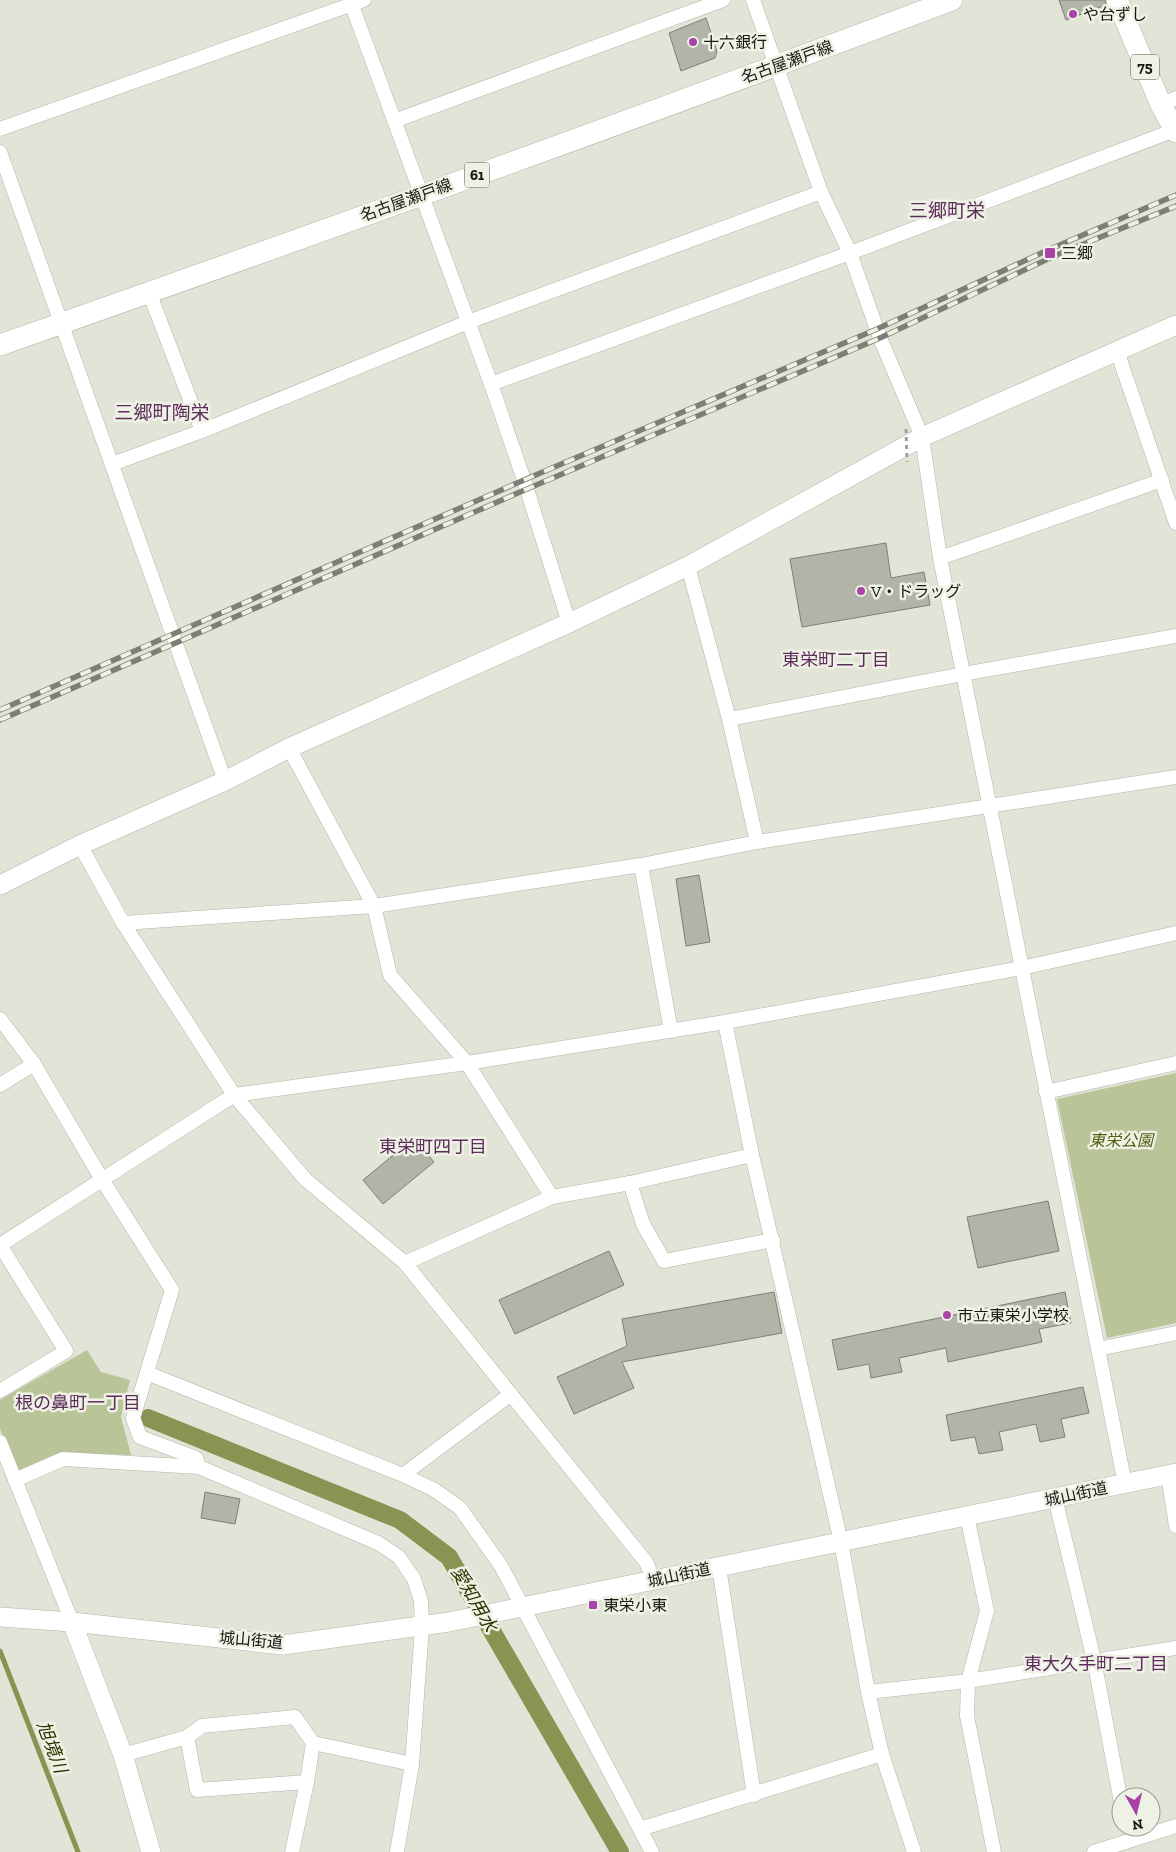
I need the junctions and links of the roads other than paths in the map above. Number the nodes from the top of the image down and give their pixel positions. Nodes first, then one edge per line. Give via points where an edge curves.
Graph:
1 (723, 0) edge
2 (753, 0) edge
3 (952, 0) edge
4 (1116, 0) edge
5 (355, 2) edge
6 (778, 66) junction
7 (1168, 102) edge
8 (394, 121) junction
9 (0, 129) edge
10 (1175, 131) edge
11 (0, 152) edge
12 (821, 192) junction
13 (421, 195) junction
14 (850, 252) junction
15 (149, 292) junction
16 (468, 322) junction
17 (61, 324) junction
18 (1176, 325) edge
19 (0, 345) edge
20 (1118, 351) junction
21 (491, 384) junction
22 (202, 431) junction
23 (914, 433) junction
24 (112, 464) junction
25 (1162, 480) junction
26 (1176, 523) edge
27 (940, 558) junction
28 (688, 566) junction
29 (568, 623) junction
30 (1176, 636) edge
31 (963, 674) junction
32 (729, 719) junction
33 (289, 748) junction
34 (1176, 777) edge
35 (224, 781) junction
36 (990, 807) junction
37 (757, 842) junction
38 (80, 845) junction
39 (642, 865) junction
40 (0, 885) edge
41 (374, 906) junction
42 (123, 923) junction
43 (1176, 933) edge
44 (1022, 968) junction
45 (0, 1019) edge
46 (725, 1022) junction
47 (671, 1031) junction
48 (467, 1063) junction
49 (1176, 1063) edge
50 (34, 1064) junction
51 (0, 1085) edge
52 (1046, 1092) junction
53 (234, 1095) junction
54 (752, 1155) junction
55 (103, 1181) junction
56 (630, 1183) junction
57 (552, 1197) junction
58 (773, 1240) junction
59 (0, 1245) edge
60 (405, 1263) junction
61 (1176, 1333) edge
62 (1098, 1349) junction
63 (147, 1373) junction
64 (0, 1391) edge
65 (511, 1394) junction
66 (0, 1442) edge
67 (199, 1467) junction
68 (403, 1474) junction
69 (1172, 1474) edge
70 (15, 1480) junction
71 (1125, 1484) junction
72 (1055, 1498) junction
73 (967, 1516) junction
74 (1176, 1526) edge
75 (841, 1542) junction
76 (719, 1567) junction
77 (654, 1580) junction
78 (516, 1608) junction
79 (0, 1617) edge
80 (72, 1622) junction
81 (422, 1627) junction
82 (1176, 1648) edge
83 (1094, 1660) junction
84 (968, 1680) junction
85 (868, 1692) junction
86 (187, 1737) junction
87 (313, 1743) junction
88 (882, 1754) junction
89 (123, 1755) junction
90 (412, 1764) junction
91 (307, 1782) junction
92 (1118, 1787) edge
93 (754, 1795) junction
94 (1176, 1826) edge
95 (1161, 1828) edge
96 (640, 1829) junction
97 (1122, 1837) edge
98 (151, 1852) edge
99 (292, 1852) edge
100 (396, 1852) edge
101 (652, 1852) edge
102 (914, 1852) edge
103 (994, 1852) edge
104 (1094, 1852) edge

1 - 8 street
2 - 6 street
3 - 6 main road, 名古屋瀬戸線 / 61
4 - 7 main road, 75
5 - 8 street
5 - 9 street
6 - 12 street
6 - 13 main road, 名古屋瀬戸線 / 61
7 - 10 main road, 75
8 - 13 street
10 - 14 street
11 - 17 street
12 - 14 street
12 - 16 street
13 - 15 main road, 名古屋瀬戸線 / 61
13 - 16 street
14 - 21 street
14 - 23 street
15 - 17 main road, 名古屋瀬戸線 / 61
15 - 22 street
16 - 21 street
16 - 22 street
17 - 19 main road, 名古屋瀬戸線 / 61
17 - 24 street
18 - 20 street
20 - 23 street
20 - 25 street
21 - 29 street
22 - 24 street
23 - 27 street
23 - 28 street
24 - 35 street
25 - 26 street
25 - 27 street
27 - 31 street
28 - 29 street
28 - 32 street
29 - 33 street
30 - 31 street
31 - 32 street
31 - 36 street
32 - 37 street
33 - 35 street
33 - 41 street
34 - 36 street
35 - 38 street
36 - 37 street
36 - 44 street
37 - 39 street
38 - 40 street
38 - 42 street
39 - 41 street
39 - 47 street
41 - 42 street
41 - 48 street via 390,975
42 - 53 street
43 - 44 street
44 - 46 street
44 - 52 street
45 - 50 street
46 - 47 street
46 - 54 street
47 - 48 street
48 - 53 street
48 - 57 street
49 - 52 street
50 - 51 street
50 - 55 street
52 - 62 street
53 - 55 street
53 - 60 street via 305,1180
54 - 56 street
54 - 58 street
55 - 59 street
55 - 63 street via 172,1290
56 - 57 street
56 - 58 street via 643,1224 664,1262
57 - 60 street
58 - 75 street
59 - 64 street via 66,1351
60 - 65 street
61 - 62 street
62 - 71 street
63 - 67 street via 133,1418 140,1437 196,1458
63 - 68 street
65 - 68 street
65 - 77 street via 646,1562
66 - 70 street
67 - 70 street via 63,1459
67 - 81 street via 378,1543 399,1557 417,1586
68 - 78 street via 460,1508 501,1566
69 - 71 street, 城山街道
69 - 74 street
70 - 80 street
71 - 72 street, 城山街道
72 - 73 street, 城山街道
72 - 83 street
73 - 75 street, 城山街道
73 - 84 street via 987,1611
75 - 76 street, 城山街道
75 - 85 street
76 - 77 street, 城山街道
76 - 93 street
77 - 78 street, 城山街道
78 - 81 street, 城山街道
78 - 96 street via 546,1652
79 - 80 street, 城山街道
80 - 81 street, 城山街道 via 283,1645
80 - 89 street
81 - 90 street
82 - 83 street
83 - 84 street
83 - 92 street
84 - 85 street
84 - 103 street via 967,1716
85 - 88 street
86 - 87 street via 202,1726 295,1718
86 - 89 street
86 - 91 street via 197,1790
87 - 90 street
87 - 91 street
88 - 93 street
88 - 102 street
89 - 98 street
90 - 100 street
91 - 99 street
93 - 96 street
94 - 95 street
96 - 101 street
97 - 104 street

